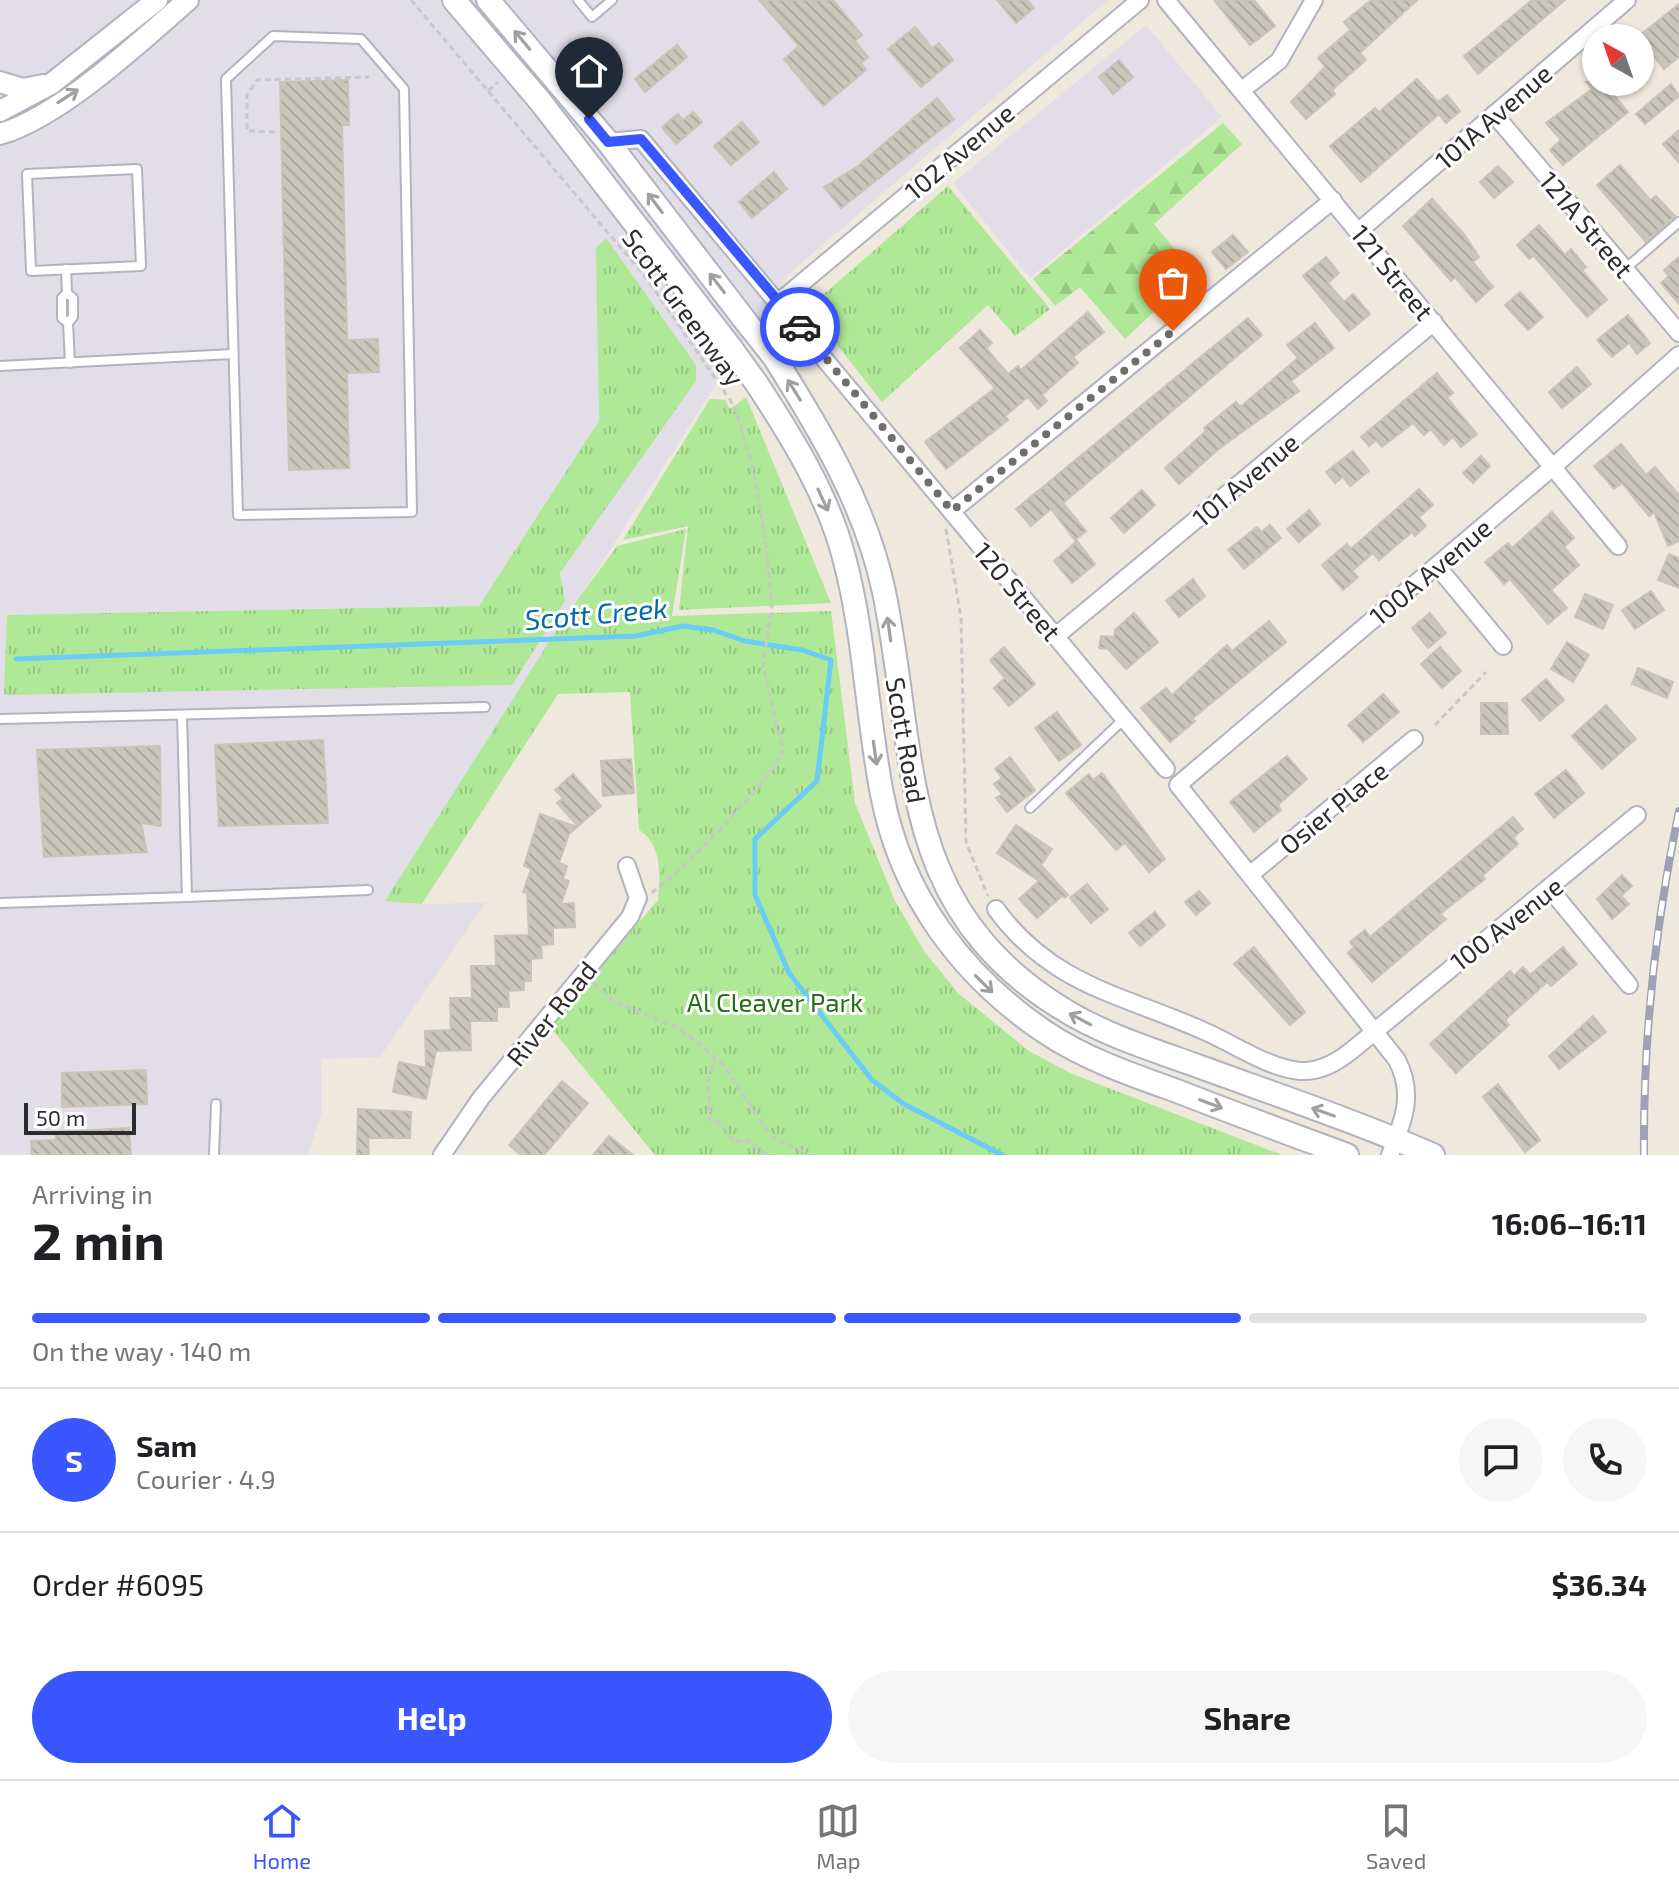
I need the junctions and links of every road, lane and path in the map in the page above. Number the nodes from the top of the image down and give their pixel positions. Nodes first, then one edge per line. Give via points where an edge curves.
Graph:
1 (188, 0) edge
2 (411, 0) edge
3 (454, 0) edge
4 (578, 0) edge
5 (612, 0) edge
6 (1140, 0) edge
7 (1166, 0) edge
8 (1314, 0) edge
9 (1627, 0) edge
10 (492, 1) edge
11 (155, 6) edge
12 (369, 77) dead end
13 (0, 82) edge
14 (498, 82) dead end
15 (51, 84) junction
16 (1242, 90) junction
17 (488, 91) junction
18 (0, 111) edge
19 (1494, 114) junction
20 (275, 132) dead end
21 (0, 134) edge
22 (608, 142) junction
23 (1333, 200) junction
24 (1679, 222) edge
25 (1359, 231) junction
26 (66, 269) junction
27 (1625, 269) junction
28 (779, 302) junction
29 (1434, 322) junction
30 (1679, 333) edge
31 (233, 354) junction
32 (1679, 355) edge
33 (70, 363) junction
34 (0, 366) edge
35 (733, 382) dead end
36 (723, 389) junction
37 (1554, 466) junction
38 (947, 516) junction
39 (1618, 546) dead end
40 (1437, 566) junction
41 (1056, 636) junction
42 (1503, 646) dead end
43 (1486, 672) dead end
44 (485, 707) dead end
45 (182, 715) junction
46 (0, 719) edge
47 (1124, 719) junction
48 (1435, 725) dead end
49 (1414, 739) dead end
50 (1166, 769) dead end
51 (1030, 808) dead end
52 (1637, 815) dead end
53 (627, 866) dead end
54 (1251, 874) junction
55 (1549, 888) junction
56 (368, 890) dead end
57 (656, 890) dead end
58 (187, 897) junction
59 (0, 903) edge
60 (996, 909) joint
61 (592, 980) dead end
62 (1629, 985) dead end
63 (1374, 1031) junction
64 (715, 1057) junction
65 (216, 1104) dead end
66 (1393, 1147) edge
67 (214, 1155) edge
68 (442, 1155) edge
69 (772, 1155) edge
70 (809, 1155) edge
71 (1347, 1155) edge
72 (1433, 1155) edge

1 - 11 street
2 - 17 path, Scott Greenway
3 -> 71 main road, Scott Road, bridge via 731,348 798,450 833,521 854,600 888,820 918,897 946,941 991,992 1070,1047
4 - 5 lane via 592,17
6 - 28 street, 102 Avenue
7 - 16 street, 121 Street
8 - 16 street via 1279,61
9 - 19 street, 101A Avenue
22 -> 10 main road
11 - 15 street
21 -> 11 street via 63,100
12 - 20 path via 257,80 247,95 247,131
13 - 15 street via 23,89
14 - 17 path
15 - 18 street
16 - 23 street, 121 Street
17 - 36 path, Scott Greenway via 647,279
19 - 25 street, 101A Avenue
19 - 27 street, 121A Street
22 - 28 street, 120 Street via 641,139
66 -> 22 main road, Scott Road, bridge via 1101,1030 1033,989 993,952 952,895 922,825 884,592 859,511 774,357
23 - 25 street, 121 Street
23 - 38 street
24 - 27 lane
25 - 29 street, 121 Street
26 - 26 lane via 141,266 137,169 27,174 31,271
26 - 33 lane via 67,293 73,298
27 - 30 street, 121A Street
28 - 38 street, 120 Street
29 - 37 street, 121 Street
29 - 41 street, 101 Avenue
31 - 31 lane via 226,79 273,36 361,39 404,89 412,512 238,515
31 - 33 lane
32 - 37 street, 100A Avenue
33 - 34 lane
35 - 36 path
36 - 57 path, Scott Greenway via 735,407 754,472 772,605 763,651 766,687 783,742 781,757
37 - 39 street, 121 Street
37 - 40 street, 100A Avenue
38 - 41 street, 120 Street
38 - 60 path via 961,618 966,842
40 - 42 street
40 - 54 street, 100A Avenue via 1178,785
41 - 47 street, 120 Street
43 - 48 path
44 - 45 lane
45 - 46 lane
45 - 58 lane
47 - 50 street, 120 Street
47 - 51 lane
49 - 54 street, Osier Place
52 - 55 street, 100 Avenue
53 - 68 street, River Road via 638,898 630,917 481,1098
54 - 63 street
55 - 62 street
55 - 63 street, 100 Avenue
56 - 58 lane
58 - 59 lane
60 - 63 street via 1019,935 1081,982 1287,1069 1324,1068
61 - 64 path via 613,1001 678,1028
63 - 66 street via 1397,1060 1407,1085 1405,1114
64 - 69 path via 708,1081 710,1120 722,1124 734,1142 747,1140
64 - 70 path via 772,1137
65 - 67 lane
66 - 72 main road

